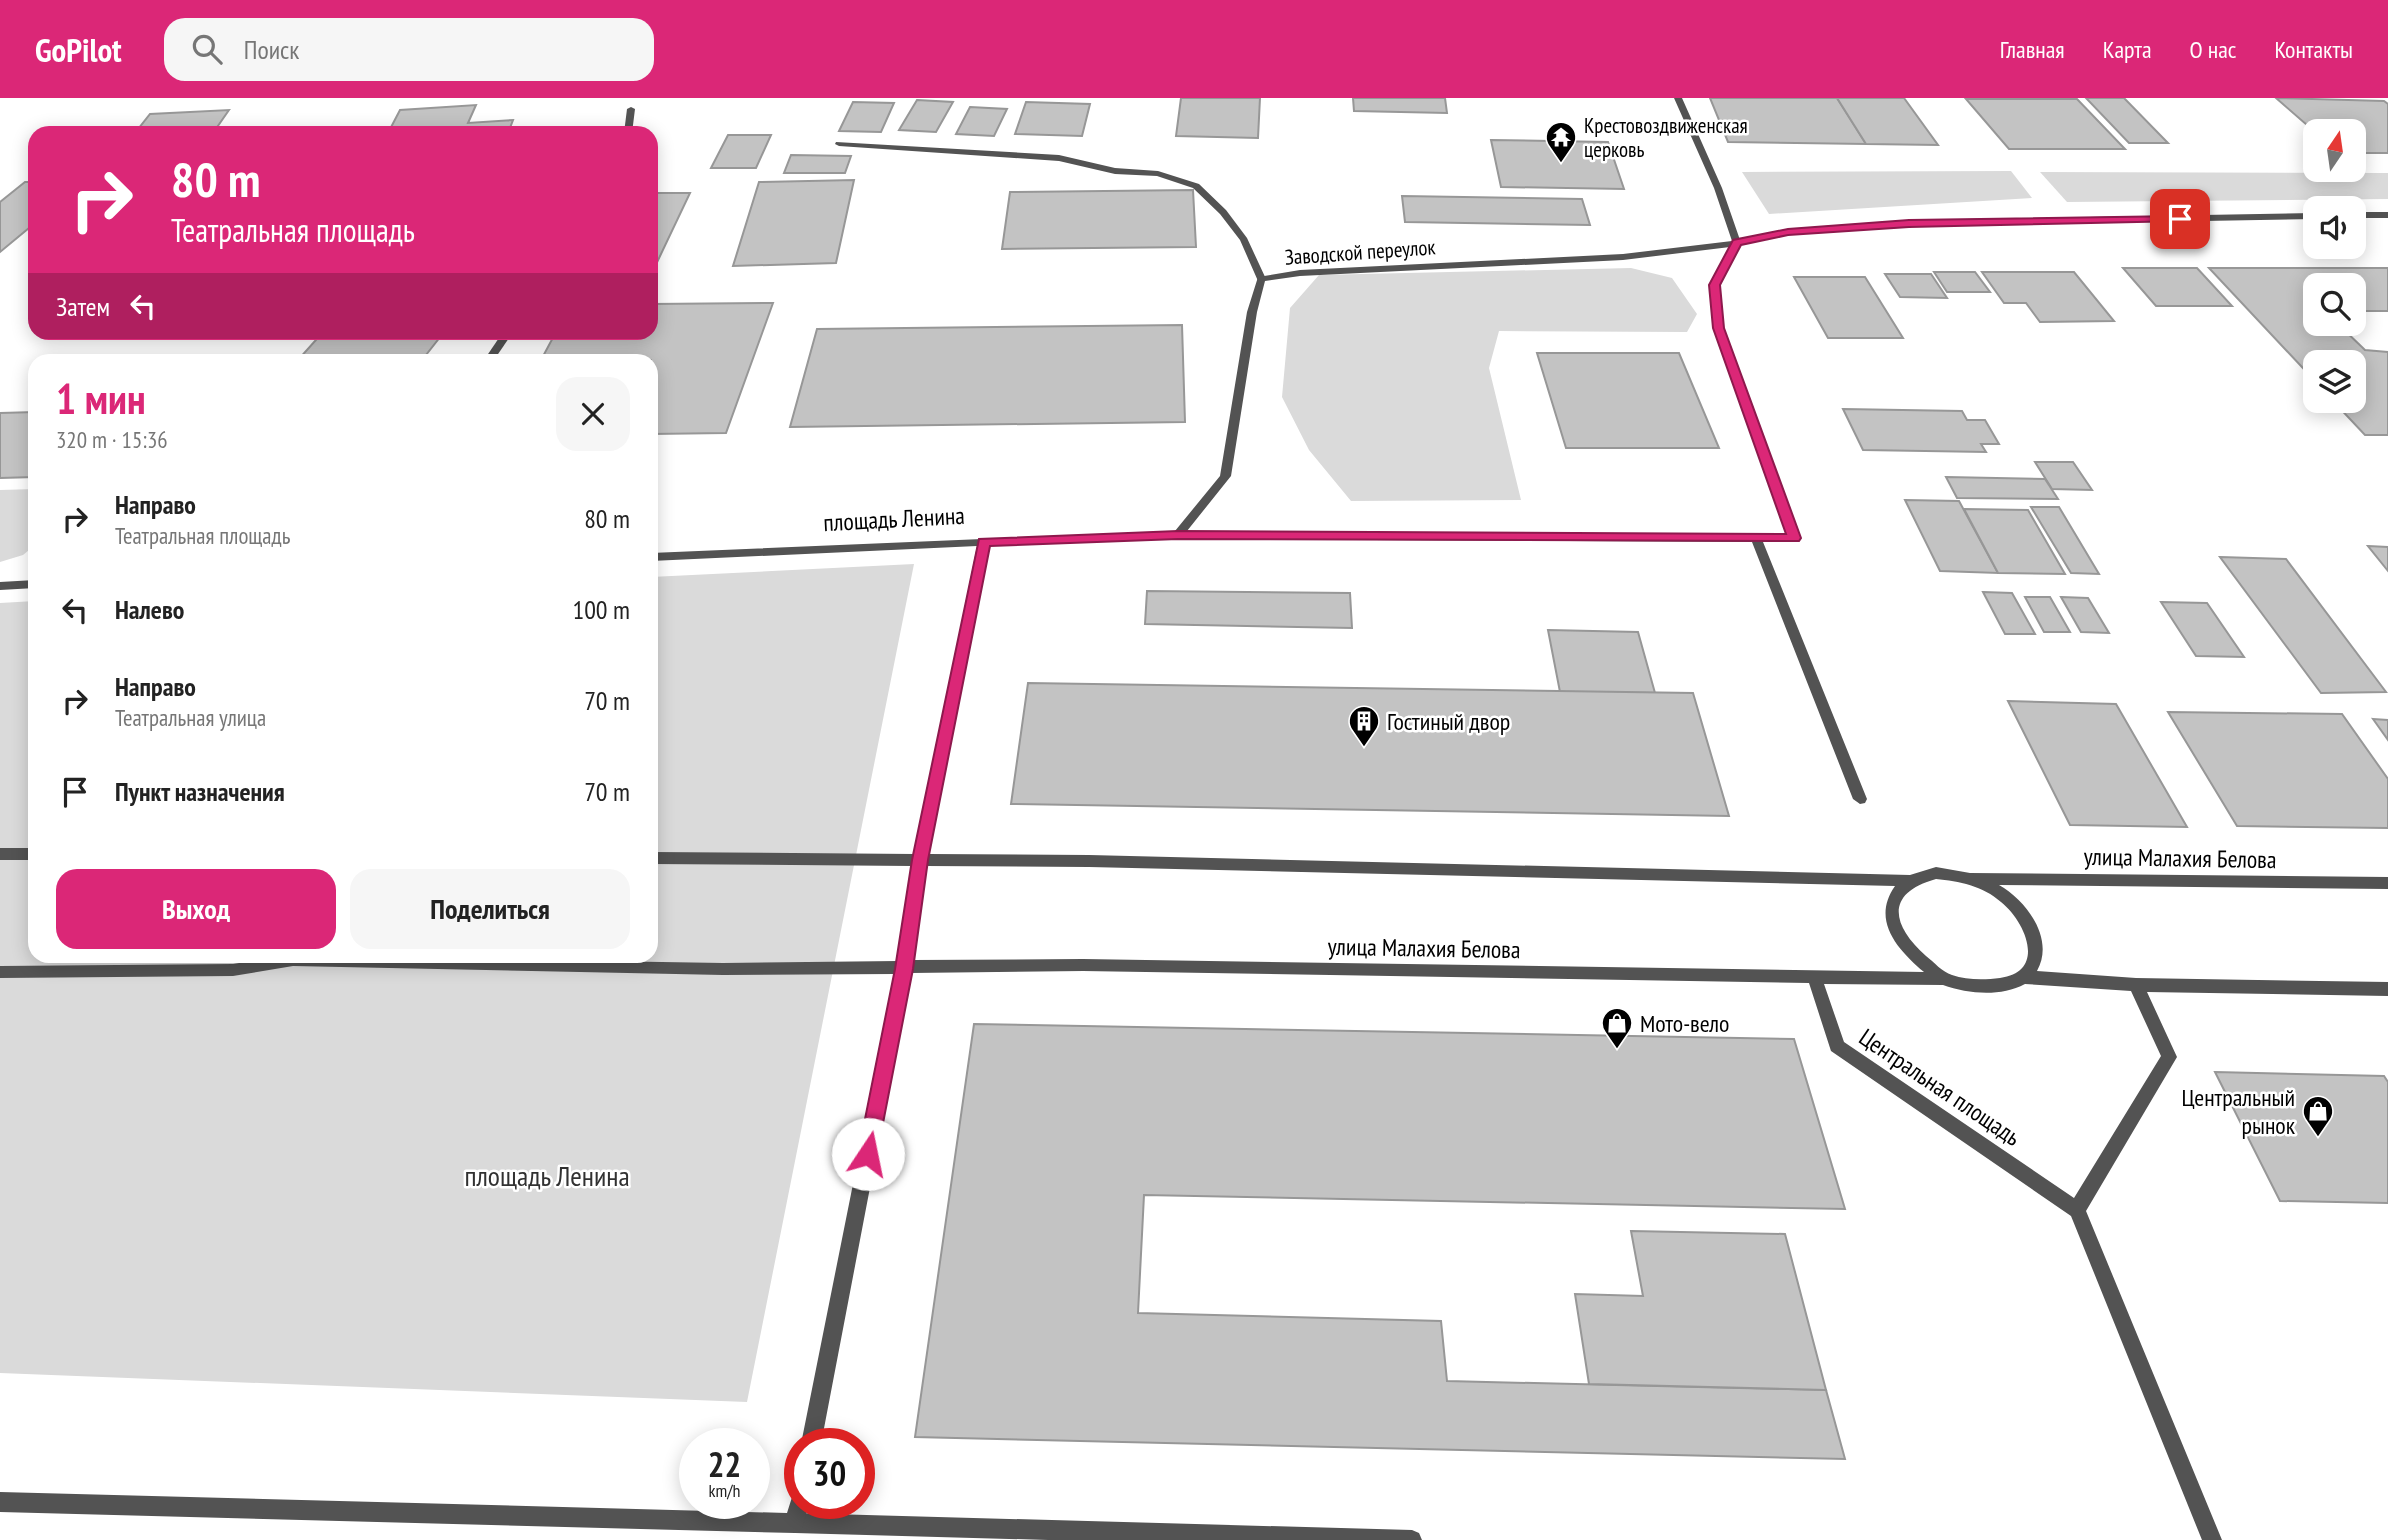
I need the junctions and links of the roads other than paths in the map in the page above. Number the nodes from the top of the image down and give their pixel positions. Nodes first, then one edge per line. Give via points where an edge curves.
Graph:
1 (1678, 98) edge
2 (631, 109) dead end
3 (629, 126) edge
4 (839, 144) dead end
5 (2366, 215) edge
6 (2388, 215) edge
7 (2303, 216) edge
8 (1737, 243) junction
9 (1261, 279) junction
10 (1178, 535) junction
11 (1756, 538) junction
12 (984, 542) junction
13 (658, 557) edge
14 (28, 584) edge
15 (0, 586) edge
16 (1860, 799) dead end
17 (0, 854) edge
18 (28, 854) edge
19 (658, 858) edge
20 (920, 860) junction
21 (1970, 879) junction
22 (1909, 880) junction
23 (2388, 883) edge
24 (275, 963) edge
25 (432, 963) edge
26 (904, 969) junction
27 (0, 972) edge
28 (1814, 976) junction
29 (2024, 977) junction
30 (1943, 979) junction
31 (2136, 985) junction
32 (2388, 989) edge
33 (2077, 1210) junction
34 (814, 1428) edge
35 (0, 1502) edge
36 (796, 1519) edge
37 (795, 1523) junction
38 (1412, 1540) edge
39 (2212, 1540) edge

1 - 8 street
2 - 3 street
4 - 9 street via 1059,158 1158,174 1196,186 1244,240
5 - 6 street
7 - 8 street, Заводской переулок via 1909,223 1788,232
8 - 9 street, Заводской переулок via 1623,257 1300,273
8 - 11 street via 1714,285 1719,328 1794,538
9 - 10 street, Заводской переулок via 1225,476
10 - 11 street
10 - 12 street
11 - 16 street
12 - 13 street, площадь Ленина
12 - 20 street, площадь Ленина
14 - 15 street
17 - 18 street
19 - 20 street
20 - 22 street, улица Малахия Белова
20 - 26 street, площадь Ленина
21 - 22 street, улица Малахия Белова via 1936,873
21 - 23 street, улица Малахия Белова
21 - 29 street, улица Малахия Белова via 2007,898 2032,928 2037,947 2034,964
22 - 30 street via 1893,899 1894,926 1904,944
24 - 27 street via 233,970
25 - 26 street
26 - 28 street, улица Малахия Белова via 1083,965
26 - 34 street, площадь Ленина
28 - 30 street, улица Малахия Белова
28 - 33 street, Центральная площадь via 1837,1046
29 - 30 street, улица Малахия Белова via 1996,986
29 - 31 street, улица Малахия Белова
31 - 32 street, улица Малахия Белова
31 - 33 street via 2169,1056
33 - 39 street
35 - 37 street
36 - 37 street
37 - 38 street

